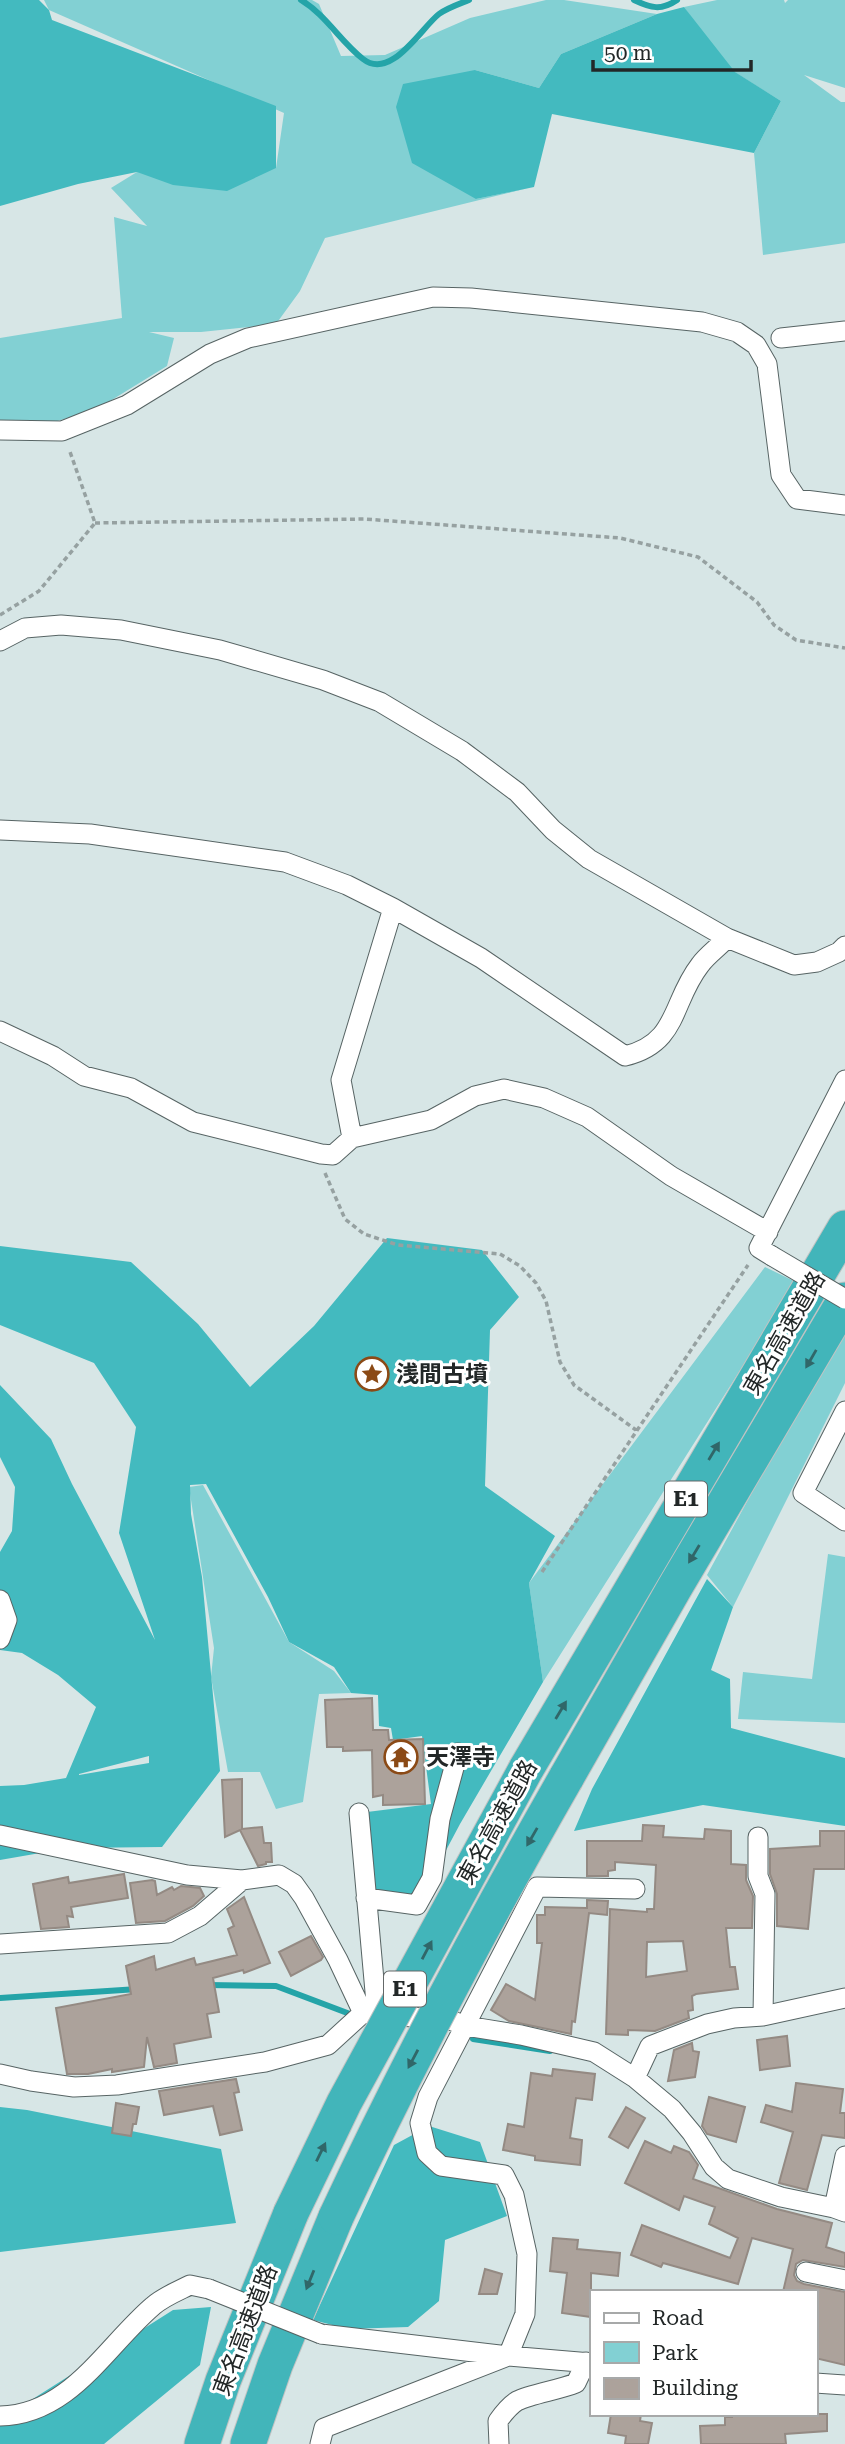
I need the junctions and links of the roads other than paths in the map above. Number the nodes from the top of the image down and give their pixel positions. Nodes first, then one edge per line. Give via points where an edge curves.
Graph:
1 (845, 331) edge
2 (781, 338) dead end
3 (0, 430) edge
4 (845, 505) edge
5 (0, 641) edge
6 (0, 830) edge
7 (393, 908) junction
8 (727, 938) junction
9 (845, 946) edge
10 (0, 1031) edge
11 (845, 1080) edge
12 (352, 1138) junction
13 (845, 1228) edge
14 (766, 1245) junction
15 (845, 1300) edge
16 (845, 1411) edge
17 (845, 1521) edge
18 (0, 1600) edge
19 (0, 1639) edge
20 (458, 1753) dead end
21 (359, 1813) dead end
22 (0, 1835) edge
23 (758, 1837) dead end
24 (242, 1880) junction
25 (635, 1889) dead end
26 (366, 1898) junction
27 (0, 1944) edge
28 (845, 1998) edge
29 (370, 2013) junction
30 (763, 2016) junction
31 (466, 2026) junction
32 (0, 2074) edge
33 (635, 2078) junction
34 (845, 2156) edge
35 (840, 2210) edge
36 (806, 2272) dead end
37 (845, 2280) edge
38 (508, 2356) junction
39 (589, 2362) edge
40 (817, 2383) edge
41 (845, 2385) edge
42 (0, 2416) edge
43 (202, 2444) edge
44 (248, 2444) edge
45 (320, 2444) edge
46 (499, 2444) edge

1 - 2 street
3 - 4 street via 62,430 127,405 210,354 247,338 433,297 471,298 702,322 737,332 756,345 767,364 781,475 797,499
5 - 8 street via 25,628 61,625 121,630 219,650 380,702 462,751 517,792 552,830 589,859
6 - 7 street via 90,834 285,862
7 - 8 street via 481,958 625,1056 643,1052 662,1038 700,965
7 - 12 street via 341,1080
8 - 9 street via 794,965 817,962
10 - 12 street via 85,1076 131,1088 193,1122 321,1154 333,1155
11 - 14 street
12 - 14 street via 431,1120 475,1097 504,1089 544,1098 587,1117
43 -> 13 highway, 東名高速道路 / E1, bridge via 291,2213 351,2091 526,1769
14 - 15 street, bridge
15 -> 44 highway, 東名高速道路 / E1, bridge via 495,1902 381,2119 275,2365
16 - 17 street via 803,1493
18 - 19 street via 7,1620
20 - 26 street via 440,1819 432,1878 416,1905
21 - 26 street
22 - 24 street via 150,1868
23 - 30 street via 758,1877 765,1894
24 - 27 street via 200,1916 168,1933
24 - 29 street via 279,1875 294,1884
25 - 31 street via 537,1887
26 - 29 street
28 - 30 street
29 - 31 street via 450,2020
29 - 32 street via 328,2045 265,2062 117,2085 74,2087
30 - 33 street via 707,2024 650,2046
31 - 33 street via 594,2052
31 - 38 street via 419,2123 427,2153 441,2166 504,2175 514,2194 527,2254 525,2314
33 - 35 street via 672,2109 728,2179
34 - 35 street
36 - 37 street
38 - 39 street
38 - 42 street, bridge via 321,2334 190,2285 154,2305 78,2384 37,2409
38 - 45 street via 324,2428
39 - 46 street via 576,2383 518,2400 507,2410 498,2421
40 - 41 street

